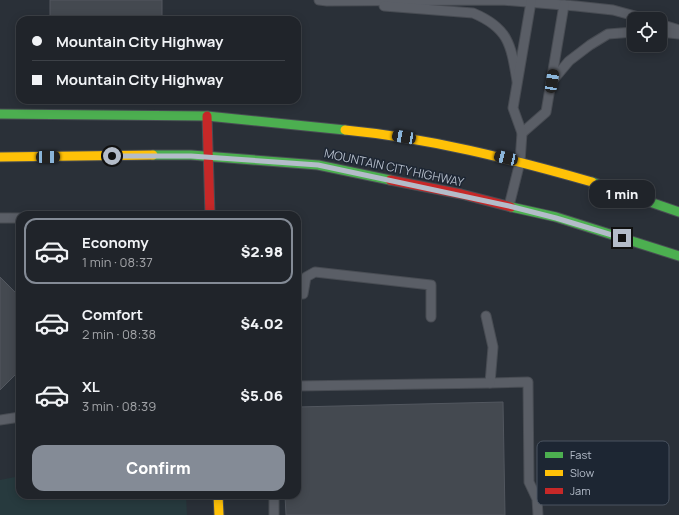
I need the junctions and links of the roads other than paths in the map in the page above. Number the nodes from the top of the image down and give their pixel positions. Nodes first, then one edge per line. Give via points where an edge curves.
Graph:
1 (323, 1) edge
2 (531, 2) junction
3 (564, 5) junction
4 (627, 14) edge
5 (667, 26) edge
6 (679, 30) edge
7 (627, 33) edge
8 (667, 33) edge
9 (679, 34) edge
10 (517, 80) junction
11 (552, 81) junction
12 (0, 114) edge
13 (207, 116) junction
14 (522, 133) junction
15 (209, 156) junction
16 (0, 157) edge
17 (520, 162) junction
18 (509, 206) junction
19 (210, 211) edge
20 (679, 212) edge
21 (0, 218) edge
22 (16, 218) edge
23 (679, 256) edge
24 (303, 294) dead end
25 (486, 316) dead end
26 (431, 317) dead end
27 (490, 383) junction
28 (301, 386) edge
29 (16, 418) edge
30 (0, 420) edge
31 (537, 497) edge
32 (218, 499) edge
33 (274, 499) edge
34 (219, 515) edge
35 (274, 515) edge

1 - 2 lane
1 - 10 lane via 473,13 499,28 509,43
2 - 3 lane
2 - 10 lane
3 - 4 lane
3 - 11 lane
5 - 6 lane
7 - 11 lane via 608,34 590,45 568,62
8 - 9 lane
10 - 14 lane via 513,108
11 - 14 lane via 546,112
12 - 13 main road
13 - 15 main road
13 - 17 main road via 379,133 443,144
14 - 17 lane
15 - 16 main road, MOUNTAIN CITY HIGHWAY
15 - 18 main road, MOUNTAIN CITY HIGHWAY via 318,165
15 - 19 main road
17 - 18 lane
17 - 20 main road via 597,183
18 - 23 main road, MOUNTAIN CITY HIGHWAY
21 - 22 lane
24 - 26 lane via 306,277 315,272 431,285
25 - 27 lane via 493,347
27 - 28 lane
27 - 31 lane via 528,382 529,482
29 - 30 lane
32 - 34 main road
33 - 35 lane

